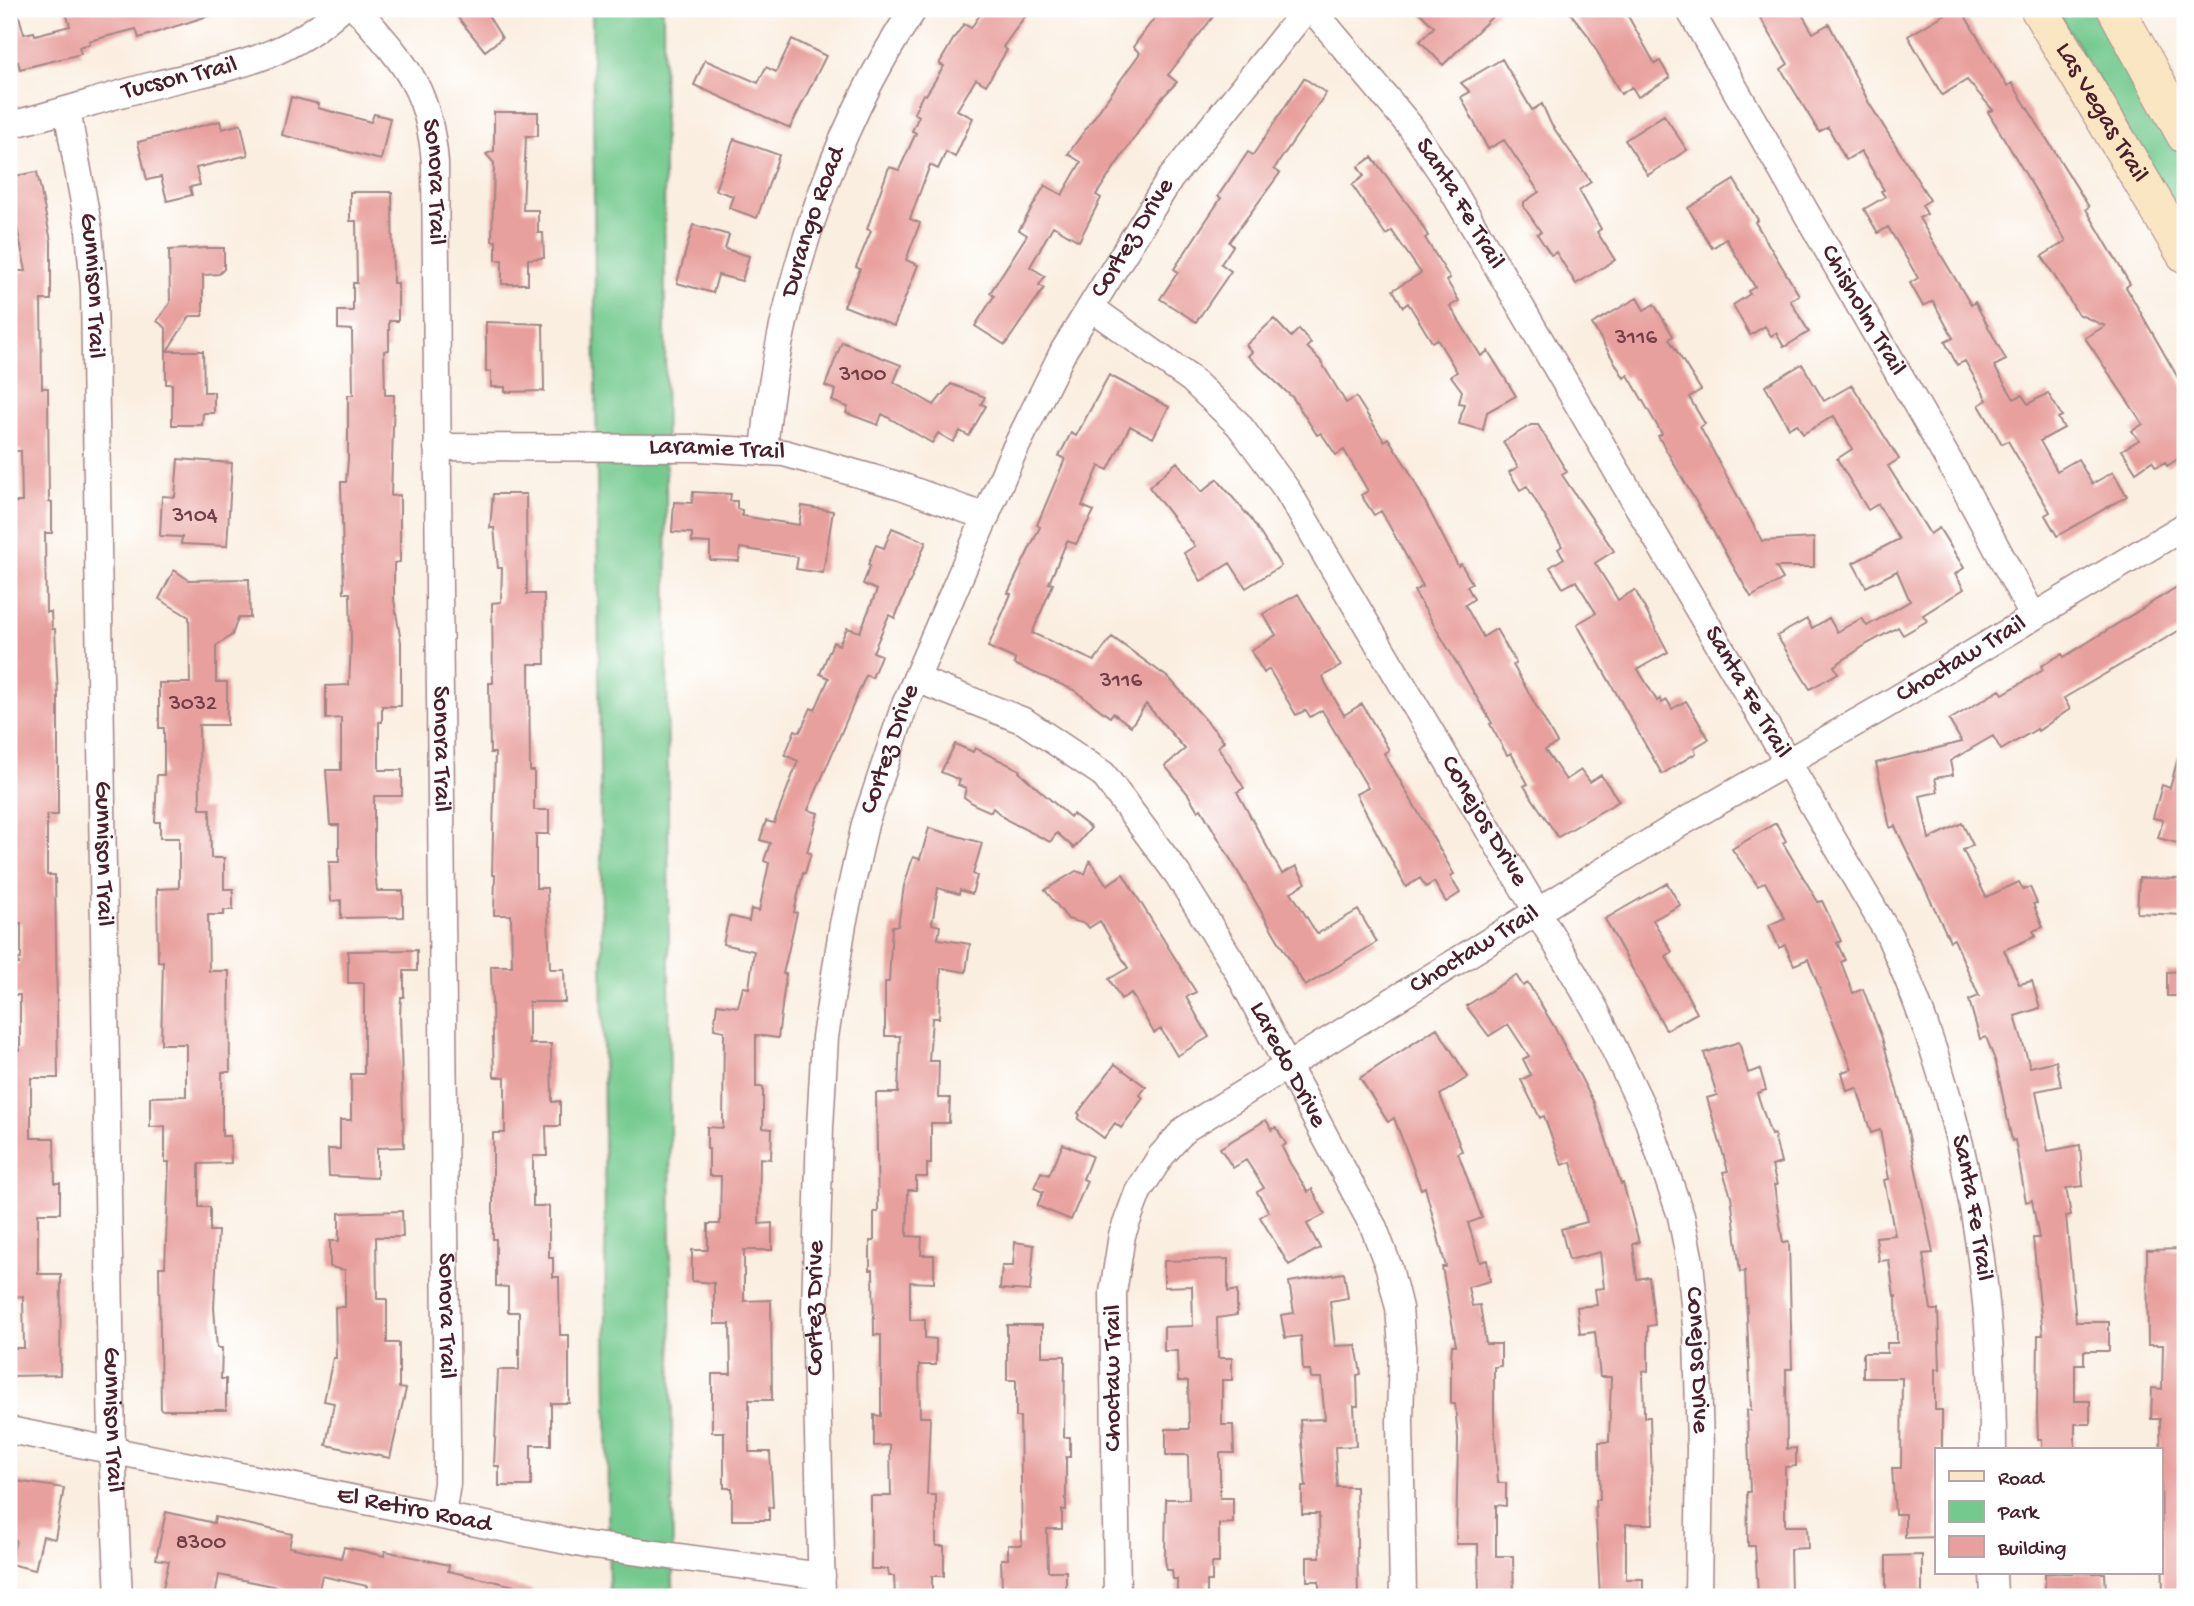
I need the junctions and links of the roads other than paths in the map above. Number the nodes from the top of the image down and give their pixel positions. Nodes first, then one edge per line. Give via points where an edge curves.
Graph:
1 (340, 9) edge
2 (357, 9) edge
3 (914, 9) edge
4 (1306, 9) edge
5 (1312, 9) edge
6 (1689, 9) edge
7 (2039, 9) edge
8 (2116, 9) edge
9 (67, 110) junction
10 (9, 125) edge
11 (2185, 135) edge
12 (2185, 254) edge
13 (1088, 310) junction
14 (437, 447) junction
15 (764, 452) junction
16 (986, 517) junction
17 (2185, 526) edge
18 (2033, 616) junction
19 (916, 679) junction
20 (1788, 761) junction
21 (1536, 912) junction
22 (1287, 1065) junction
23 (9, 1430) edge
24 (112, 1448) junction
25 (1993, 1448) edge
26 (442, 1514) junction
27 (1993, 1574) edge
28 (822, 1587) edge
29 (119, 1597) edge
30 (1117, 1597) edge
31 (1403, 1597) edge
32 (1698, 1597) edge
33 (1994, 1597) edge

1 - 9 street, Tucson Trail via 288,47 255,62
2 - 14 street, Sonora Trail via 403,62 427,106 432,131
3 - 15 street, Durango Road via 856,109 825,177 779,345
4 - 13 street, Cortez Drive via 1170,179
5 - 20 street, Santa Fe Trail via 1410,126 1447,181
6 - 18 street, Chisholm Trail
7 - 12 main road, Las Vegas Trail
8 - 11 main road
9 - 10 street, Tucson Trail
9 - 24 street, Gunnison Trail via 89,230 93,289
13 - 16 street, Cortez Drive via 1064,350
13 - 21 street, Conejos Drive via 1192,380 1239,425 1294,501
14 - 15 street, Laramie Trail
14 - 26 street, Sonora Trail via 447,1442
15 - 16 street, Laramie Trail via 785,453 901,486
16 - 19 street, Cortez Drive
17 - 18 street, Choctaw Trail
18 - 20 street, Choctaw Trail
19 - 22 street, Laredo Drive via 1024,721 1102,774 1178,875 1236,968
19 - 28 street, Cortez Drive via 865,824 842,924 825,1037 815,1310
20 - 21 street, Choctaw Trail
20 - 25 street, Santa Fe Trail via 1889,935 1941,1064 1979,1238 1989,1325
21 - 22 street, Choctaw Trail
21 - 32 street, Conejos Drive via 1595,1009 1646,1115 1681,1216 1697,1335
22 - 30 street, Choctaw Trail via 1185,1129 1138,1192 1122,1235 1113,1293
22 - 31 street, Laredo Drive via 1374,1228 1399,1308
23 - 24 street, El Retiro Road
24 - 26 street, El Retiro Road
24 - 29 street, Gunnison Trail
26 - 28 street, El Retiro Road
27 - 33 street

